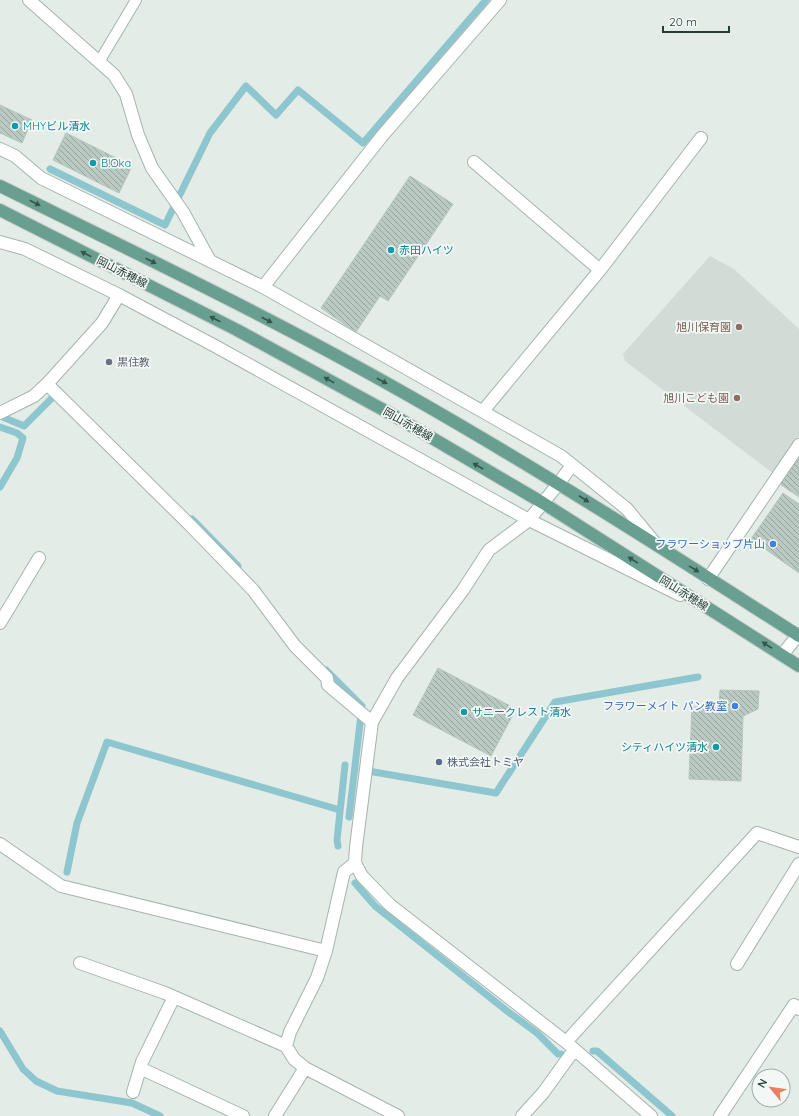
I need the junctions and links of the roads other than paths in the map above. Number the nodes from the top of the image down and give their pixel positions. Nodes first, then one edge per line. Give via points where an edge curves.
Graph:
1 (29, 0) edge
2 (136, 0) edge
3 (500, 0) edge
4 (99, 62) junction
5 (701, 138) dead end
6 (0, 149) edge
7 (474, 162) dead end
8 (0, 186) edge
9 (0, 210) edge
10 (0, 242) edge
11 (210, 261) junction
12 (600, 270) junction
13 (263, 287) junction
14 (119, 295) junction
15 (53, 390) junction
16 (483, 411) junction
17 (0, 413) edge
18 (799, 445) edge
19 (572, 465) junction
20 (559, 483) junction
21 (543, 504) junction
22 (529, 520) junction
23 (658, 547) junction
24 (40, 558) dead end
25 (708, 578) junction
26 (716, 612) junction
27 (0, 623) edge
28 (798, 635) edge
29 (782, 655) junction
30 (799, 666) edge
31 (365, 716) junction
32 (0, 844) edge
33 (799, 847) edge
34 (355, 863) junction
35 (799, 864) edge
36 (326, 950) junction
37 (80, 963) dead end
38 (737, 964) dead end
39 (174, 997) junction
40 (799, 1009) edge
41 (286, 1046) junction
42 (570, 1046) junction
43 (140, 1068) junction
44 (305, 1068) junction
45 (133, 1092) dead end
46 (243, 1116) edge
47 (275, 1116) edge
48 (398, 1116) edge
49 (522, 1116) edge
50 (651, 1116) edge
51 (720, 1116) edge

1 - 4 street
2 - 4 lane
3 - 13 street via 382,136
4 - 11 street via 114,75 126,94 138,135 152,168
5 - 12 street
6 - 11 street via 15,156 41,178
7 - 12 street
8 -> 20 main road, 岡山赤穂線 via 247,309 405,394
21 -> 9 main road, 岡山赤穂線 via 391,414 237,330
10 - 14 street via 25,249
11 - 13 street
12 - 16 street
13 - 16 street
14 - 15 street via 102,323
14 - 22 street
15 - 17 street
15 - 31 street via 253,590 295,646 327,678 328,685
16 - 19 street
18 - 25 street
19 - 20 street
19 - 23 street via 627,509
20 - 21 street
20 -> 23 main road, 岡山赤穂線
21 - 22 street
26 -> 21 main road, 岡山赤穂線
22 - 26 street
22 - 31 street via 489,550 463,590
23 -> 25 main road, 岡山赤穂線
24 - 27 street
25 - 28 main road, 岡山赤穂線
29 -> 26 main road, 岡山赤穂線
28 - 29 street
29 - 30 main road, 岡山赤穂線
31 - 34 street via 366,771
32 - 36 street via 61,886
33 - 42 street via 757,832
34 - 36 street via 344,872
34 - 42 street via 362,876 390,905
35 - 38 street
36 - 41 street via 317,978 290,1032
37 - 39 street
39 - 41 street
39 - 43 street
40 - 51 street via 794,1005
41 - 44 street via 294,1059
42 - 49 street via 543,1093
42 - 50 street
43 - 45 street
43 - 46 street
44 - 47 street
44 - 48 street

